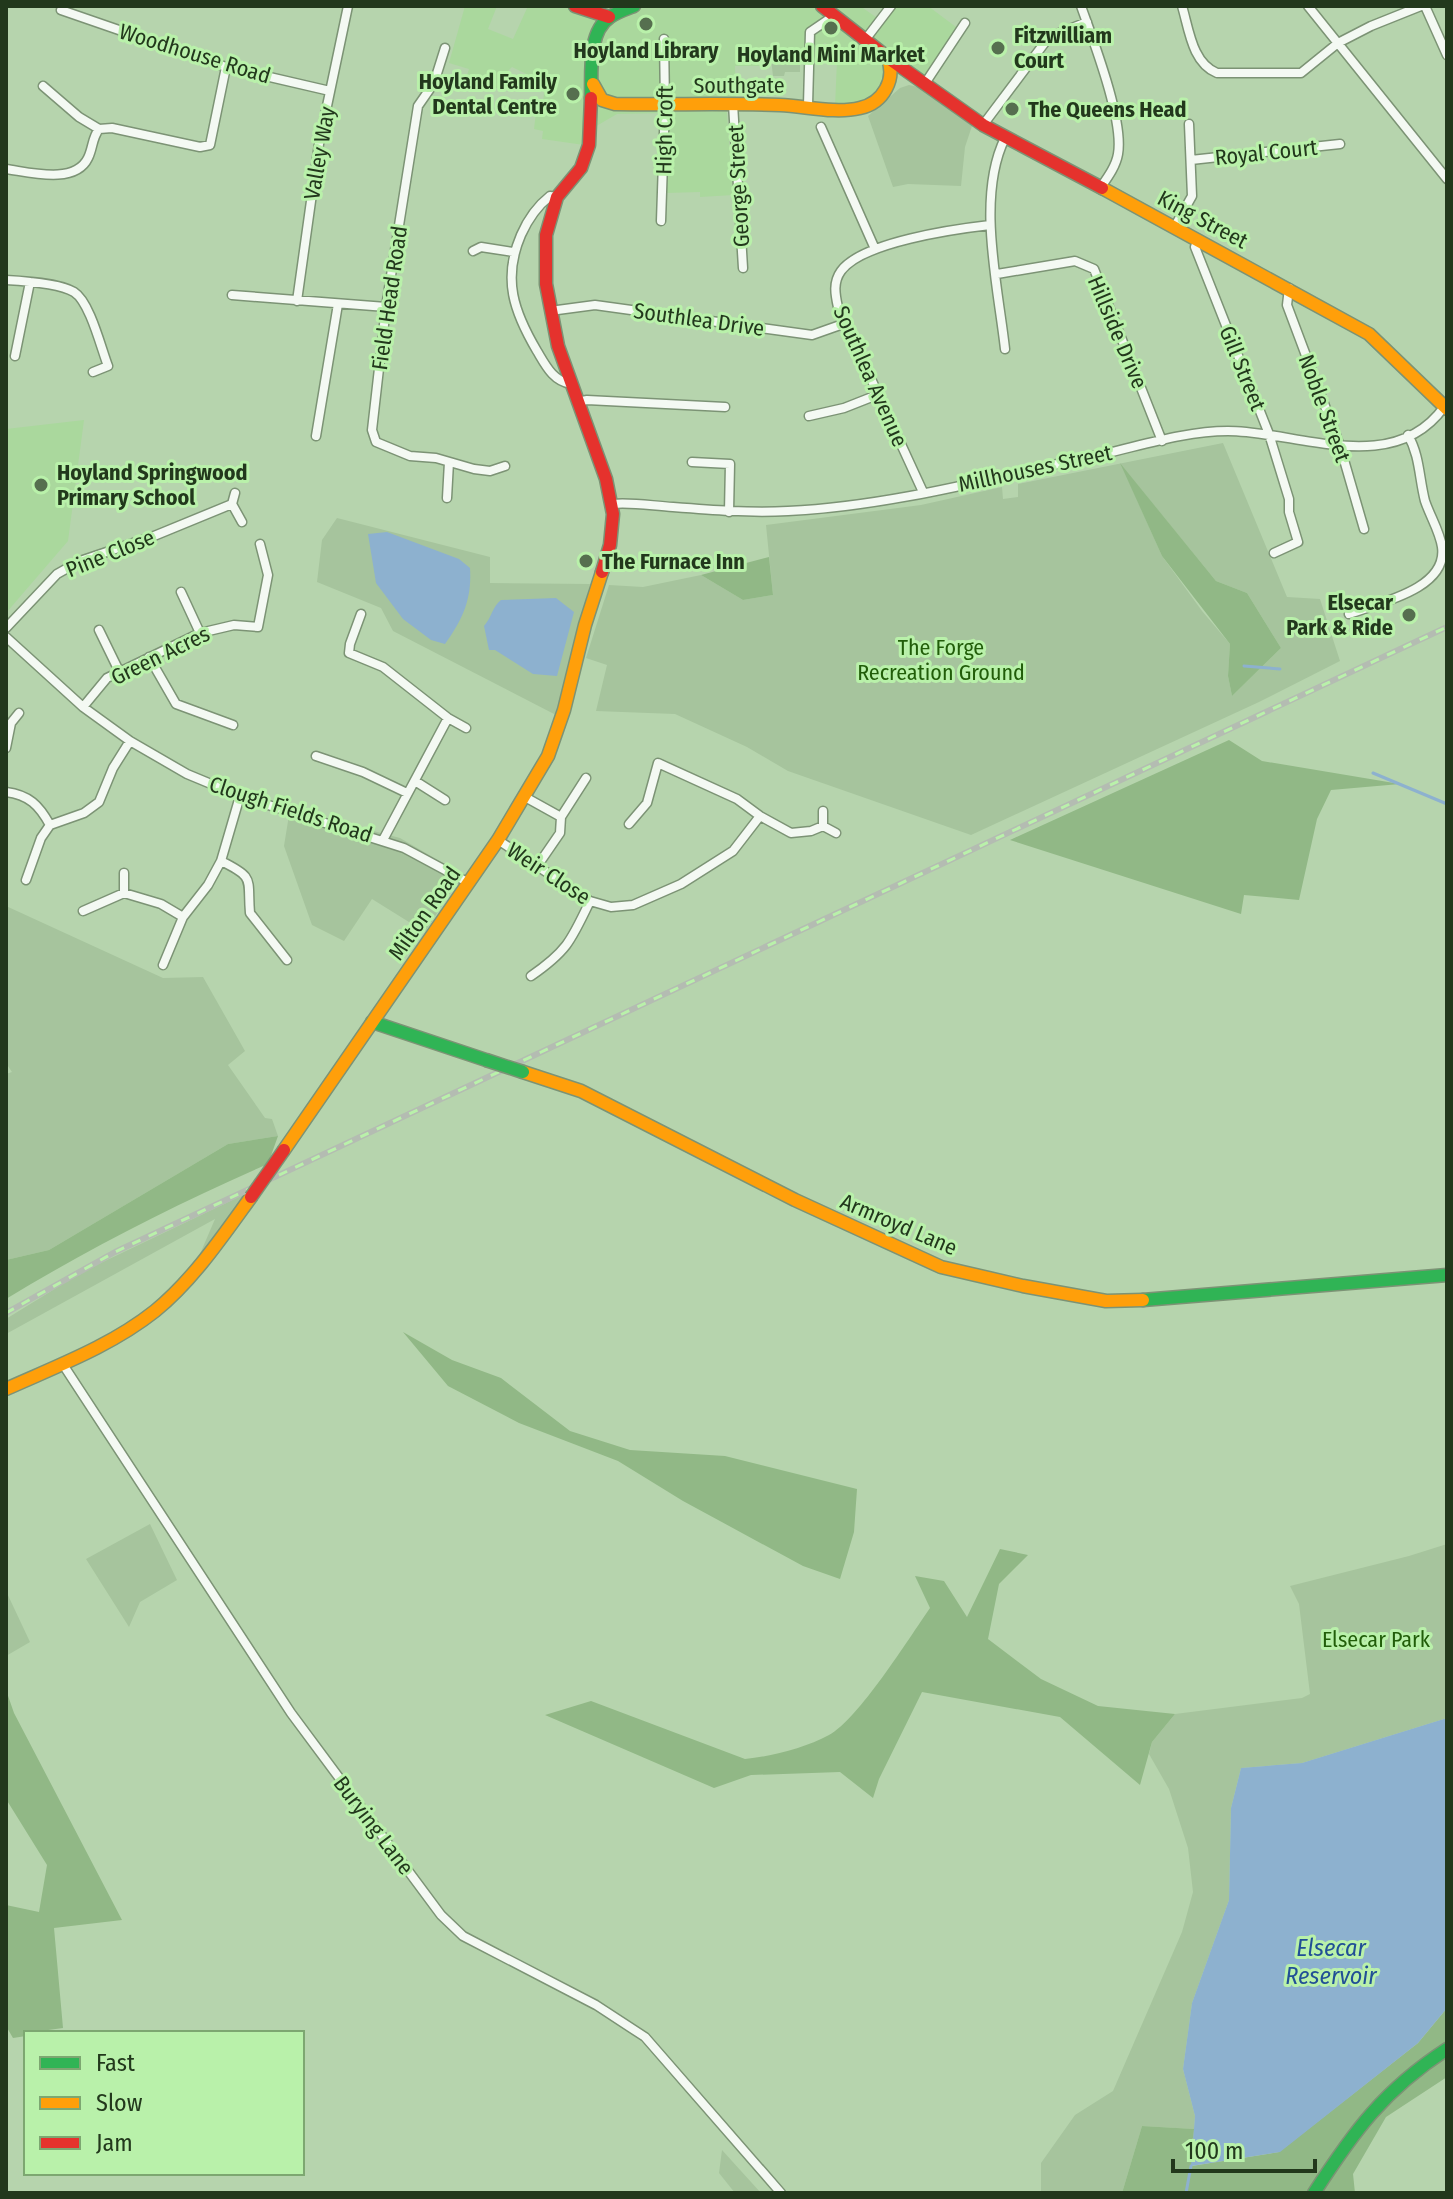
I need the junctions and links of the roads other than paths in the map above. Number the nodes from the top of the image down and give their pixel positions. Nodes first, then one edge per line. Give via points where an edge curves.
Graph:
1 (348, 6) edge
2 (634, 6) edge
3 (822, 6) edge
4 (891, 6) edge
5 (1081, 6) edge
6 (1182, 6) edge
7 (1308, 6) edge
8 (1423, 6) edge
9 (580, 8) edge
10 (61, 10) dead end
11 (835, 15) junction
12 (609, 17) junction
13 (1087, 22) junction
14 (965, 23) dead end
15 (664, 39) dead end
16 (595, 40) junction
17 (865, 40) junction
18 (1338, 43) junction
19 (445, 48) dead end
20 (1447, 55) edge
21 (887, 57) junction
22 (226, 67) junction
23 (592, 82) junction
24 (889, 85) junction
25 (924, 85) junction
26 (43, 86) dead end
27 (330, 91) junction
28 (622, 104) junction
29 (665, 104) junction
30 (733, 104) junction
31 (808, 105) junction
32 (1189, 124) dead end
33 (983, 125) junction
34 (592, 126) junction
35 (821, 127) dead end
36 (99, 129) junction
37 (1005, 138) junction
38 (1340, 144) dead end
39 (1191, 160) junction
40 (6, 169) edge
41 (1447, 179) edge
42 (1101, 187) junction
43 (557, 197) junction
44 (661, 221) dead end
45 (990, 225) junction
46 (1175, 226) junction
47 (1198, 239) junction
48 (875, 249) junction
49 (473, 251) dead end
50 (513, 252) junction
51 (743, 268) dead end
52 (997, 274) junction
53 (6, 280) edge
54 (30, 282) junction
55 (1289, 288) junction
56 (232, 295) dead end
57 (297, 301) junction
58 (338, 304) junction
59 (386, 307) junction
60 (550, 311) junction
61 (846, 323) junction
62 (1005, 349) dead end
63 (15, 356) dead end
64 (93, 372) dead end
65 (571, 384) junction
66 (877, 395) junction
67 (577, 402) junction
68 (725, 407) dead end
69 (1446, 408) edge
70 (809, 416) dead end
71 (1269, 434) junction
72 (1408, 435) junction
73 (316, 436) dead end
74 (1162, 441) junction
75 (1340, 446) junction
76 (449, 462) junction
77 (692, 462) dead end
78 (505, 466) dead end
79 (923, 492) junction
80 (235, 493) dead end
81 (447, 498) dead end
82 (232, 504) junction
83 (612, 504) junction
84 (729, 512) junction
85 (242, 522) dead end
86 (1364, 529) dead end
87 (260, 544) dead end
88 (1274, 553) dead end
89 (181, 592) dead end
90 (361, 614) dead end
91 (1349, 614) dead end
92 (6, 628) edge
93 (99, 630) dead end
94 (200, 633) junction
95 (6, 637) edge
96 (149, 657) junction
97 (119, 671) junction
98 (83, 707) junction
99 (19, 713) dead end
100 (448, 718) junction
101 (233, 725) dead end
102 (466, 728) dead end
103 (130, 741) junction
104 (6, 748) edge
105 (316, 756) dead end
106 (586, 778) dead end
107 (415, 781) junction
108 (6, 792) edge
109 (407, 793) junction
110 (240, 796) junction
111 (525, 797) junction
112 (445, 800) dead end
113 (823, 811) dead end
114 (760, 816) junction
115 (561, 817) junction
116 (629, 824) dead end
117 (50, 825) junction
118 (823, 826) junction
119 (836, 833) dead end
120 (383, 840) junction
121 (498, 840) junction
122 (221, 861) junction
123 (538, 865) junction
124 (124, 873) dead end
125 (26, 880) dead end
126 (469, 883) junction
127 (124, 893) junction
128 (590, 901) junction
129 (83, 911) dead end
130 (183, 917) junction
131 (287, 960) dead end
132 (163, 965) dead end
133 (531, 976) dead end
134 (372, 1022) junction
135 (1447, 1275) edge
136 (62, 1363) junction
137 (6, 1389) edge
138 (1447, 2049) edge
139 (781, 2193) edge
140 (1314, 2193) edge

1 - 27 street, Valley Way
2 - 12 street
3 - 11 street, King Street
4 - 17 street
5 - 13 street
6 - 18 street via 1198,59 1217,73 1301,73
7 - 18 street
8 - 18 street
8 - 20 street
9 - 12 street
9 - 16 street
10 - 22 street, Woodhouse Road
11 - 17 street, King Street
11 - 31 street via 810,32
12 - 16 street
13 - 33 street via 1049,37
13 - 42 street via 1119,141 1115,164
14 - 25 street
15 - 29 street, High Croft
16 - 23 street, Milton Road
17 - 21 street, King Street
18 - 41 street
19 - 59 street, Field Head Road via 438,82 418,106
21 - 24 street via 893,69
21 - 25 street, King Street
22 - 27 street, Woodhouse Road
22 - 36 street via 210,145
23 - 28 street via 602,100
23 - 34 street, Milton Road
24 - 25 street via 905,80
24 - 31 street, Southgate via 861,108
25 - 33 street, King Street
26 - 36 street
27 - 57 street, Valley Way
28 - 29 street, Southgate
28 - 34 street via 601,114
29 - 30 street, Southgate
29 - 44 street, High Croft
30 - 31 street, Southgate
30 - 51 street, George Street
32 - 39 street
33 - 37 street, King Street
34 - 43 street, Milton Road via 581,168
35 - 48 street
36 - 40 street via 88,160 75,171 55,175
37 - 42 street, King Street
37 - 45 street via 994,170
38 - 39 street, Royal Court
39 - 46 street via 1192,196
42 - 46 street, King Street
43 - 50 street, Milton Road via 550,196 531,215
43 - 60 street, Milton Road via 545,246
45 - 48 street, Southlea Avenue via 946,230
45 - 52 street
46 - 47 street, King Street
47 - 55 street, King Street
47 - 71 street, Gill Street via 1196,251
48 - 61 street, Southlea Avenue via 848,263 837,280 838,307
49 - 50 street via 481,247
50 - 65 street, Milton Road via 514,302 524,329 553,375
52 - 62 street
52 - 74 street, Hillside Drive via 1075,261 1094,269
53 - 54 street
54 - 63 street
54 - 64 street via 65,288 85,303 108,366
55 - 69 street, King Street via 1369,334
55 - 75 street, Noble Street via 1287,305
56 - 57 street
57 - 58 street
58 - 59 street
58 - 73 street
59 - 76 street, Field Head Road via 372,430 376,442 410,456
60 - 61 street, Southlea Drive via 595,305 812,335
60 - 65 street, Milton Road
61 - 66 street, Southlea Avenue
65 - 67 street, Milton Road
66 - 70 street
66 - 79 street, Southlea Avenue
67 - 68 street
67 - 83 street, Milton Road
69 - 72 street, Millhouses Street
71 - 74 street, Millhouses Street via 1226,431
71 - 75 street, Millhouses Street
71 - 88 street, Gill Street via 1298,542
72 - 75 street, Millhouses Street via 1371,446
72 - 91 street via 1442,547 1439,569 1421,586
74 - 79 street, Millhouses Street
75 - 86 street, Noble Street
76 - 78 street, Field Head Road via 490,471
76 - 81 street
77 - 84 street via 730,464
79 - 84 street, Millhouses Street via 850,506
80 - 82 street
82 - 85 street
82 - 92 street, Pine Close via 80,561 57,574
83 - 84 street, Millhouses Street
83 - 111 street, Milton Road via 610,545 564,710 548,756
87 - 94 street, Green Acres via 268,575 258,627 234,625
89 - 94 street
90 - 100 street via 349,653 383,667
93 - 97 street
94 - 96 street, Green Acres
95 - 98 street, Clough Fields Road
96 - 97 street, Green Acres
96 - 101 street via 176,704
97 - 98 street, Green Acres
98 - 103 street, Clough Fields Road
99 - 104 street via 11,723
100 - 102 street
100 - 107 street
103 - 110 street, Clough Fields Road via 187,774
103 - 117 street via 99,802
105 - 109 street
106 - 115 street
107 - 109 street
107 - 112 street
108 - 117 street via 27,797
109 - 120 street
110 - 120 street, Clough Fields Road
110 - 122 street
111 - 115 street
111 - 121 street, Milton Road
113 - 118 street
114 - 116 street via 737,799 658,763 647,803
114 - 118 street via 791,833
114 - 128 street, Weir Close via 733,851 681,884 633,905 611,907
115 - 123 street via 560,833
117 - 125 street
118 - 119 street
120 - 126 street, Clough Fields Road
121 - 123 street, Weir Close
121 - 126 street, Milton Road
122 - 130 street
122 - 131 street via 247,877 250,913
123 - 128 street, Weir Close
124 - 127 street
126 - 134 street, Milton Road
127 - 129 street
127 - 130 street
128 - 133 street via 559,957
130 - 132 street
134 - 135 street, Armroyd Lane, bridge via 581,1091 941,1267 1106,1301
134 - 136 street, Milton Road, bridge via 199,1267 154,1311
136 - 137 street, Milton Road
136 - 139 street, Burying Lane via 291,1713 441,1915 463,1936 596,2005 645,2037
138 - 140 street via 1413,2070 1378,2102

